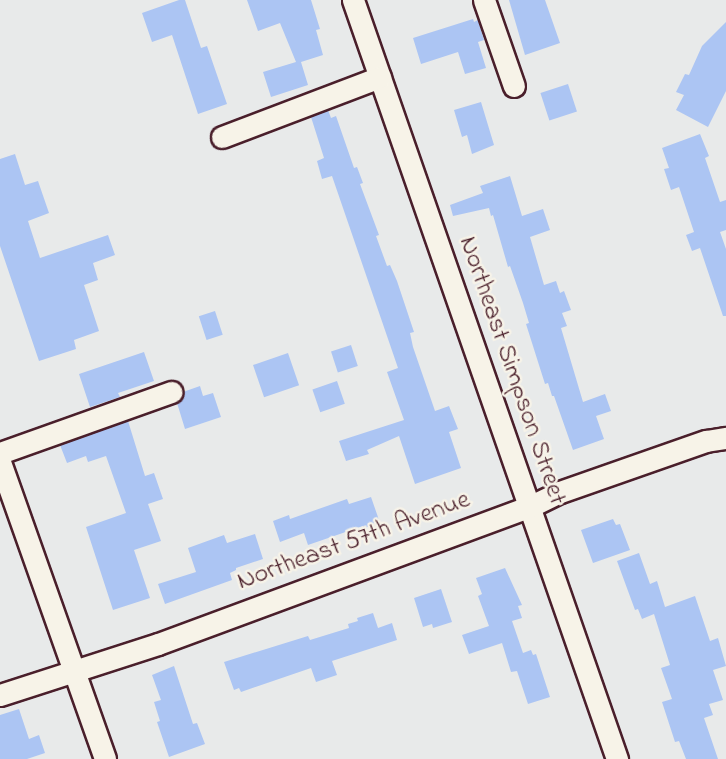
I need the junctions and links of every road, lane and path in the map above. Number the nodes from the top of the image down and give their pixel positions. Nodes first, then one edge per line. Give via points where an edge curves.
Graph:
1 (353, 0) edge
2 (484, 0) edge
3 (380, 77) junction
4 (514, 86) dead end
5 (222, 137) dead end
6 (171, 392) dead end
7 (726, 438) edge
8 (0, 453) edge
9 (0, 462) edge
10 (529, 507) junction
11 (75, 671) junction
12 (0, 695) edge
13 (105, 759) edge
14 (617, 759) edge

1 - 3 street, Northeast Simpson Street
2 - 4 street
3 - 5 street
3 - 10 street, Northeast Simpson Street
6 - 8 street
7 - 10 street, Northeast 57th Avenue via 706,441 560,492
9 - 11 street
10 - 11 street, Northeast 57th Avenue
10 - 14 street, Northeast Simpson Street
11 - 12 street, Northeast 57th Avenue
11 - 13 street

